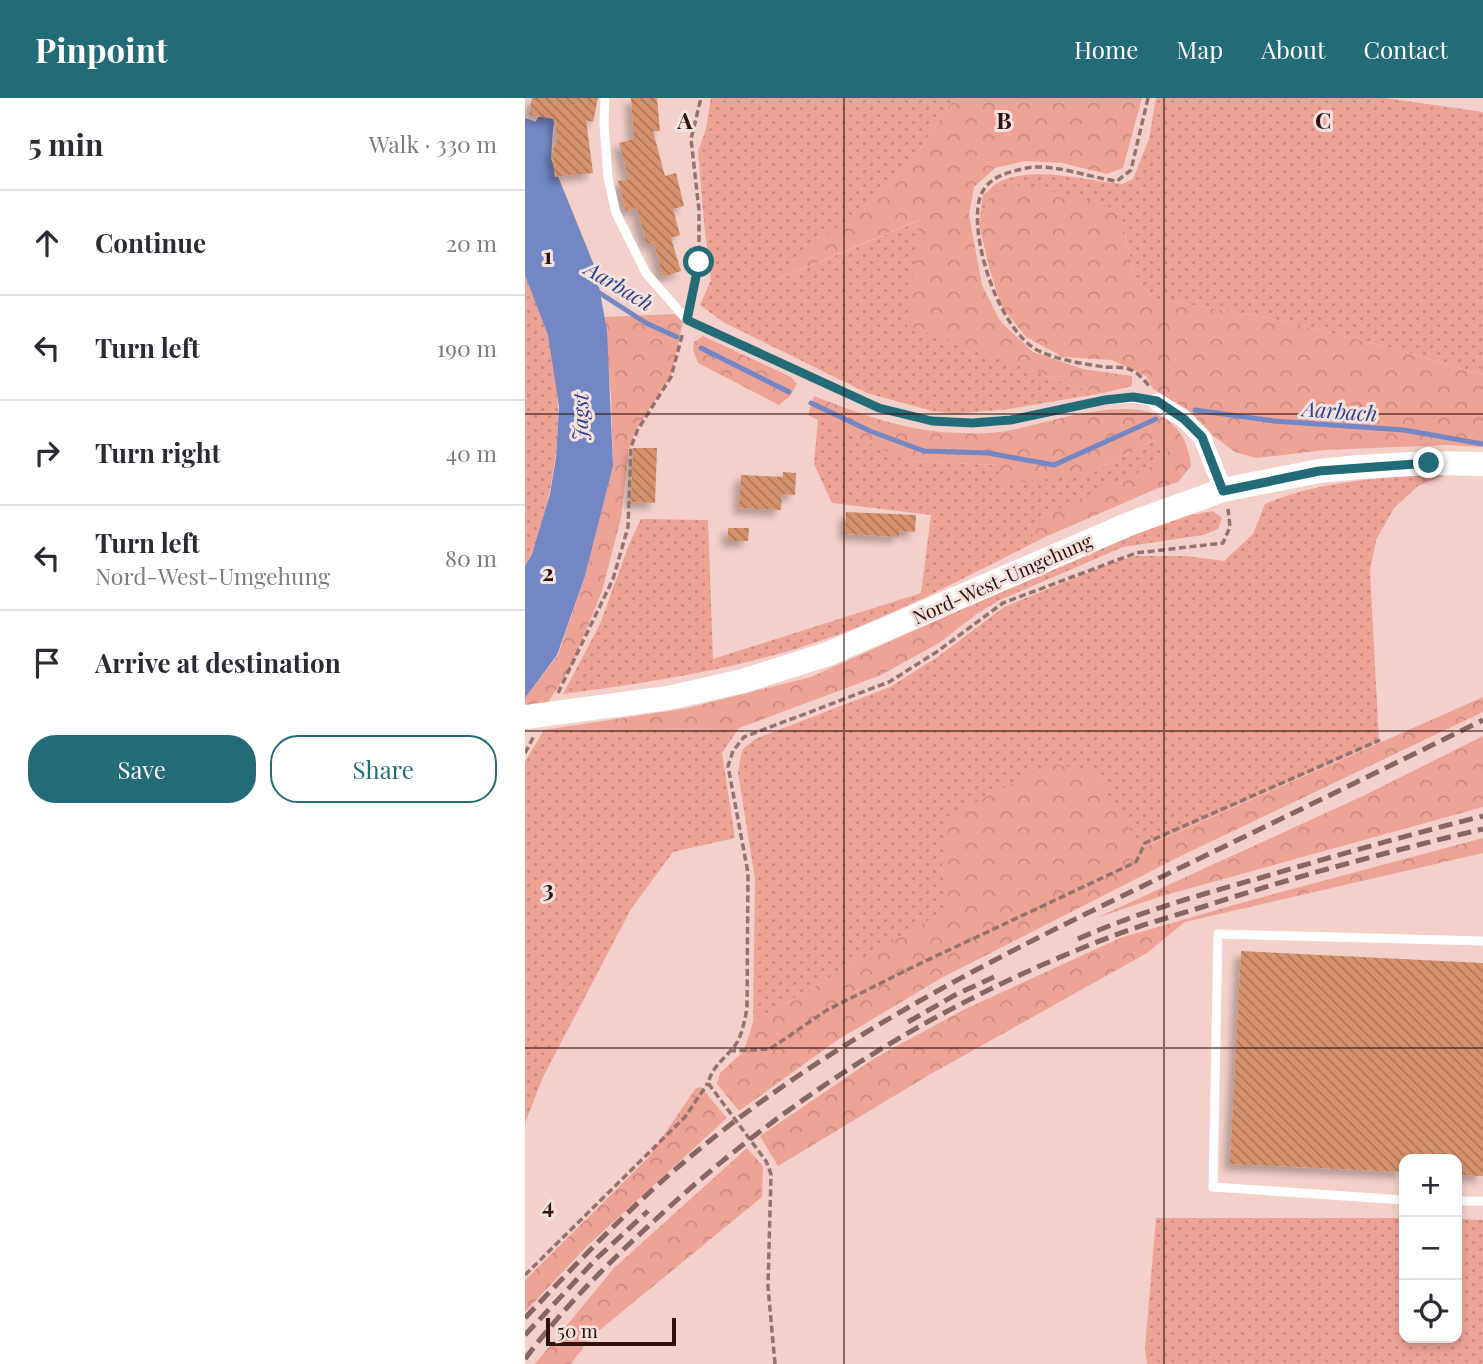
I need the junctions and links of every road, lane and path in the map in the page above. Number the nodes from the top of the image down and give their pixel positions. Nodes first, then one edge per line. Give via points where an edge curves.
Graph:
1 (605, 98) edge
2 (701, 98) edge
3 (1148, 98) edge
4 (687, 320) junction
5 (1157, 401) junction
6 (1483, 464) edge
7 (1223, 491) junction
8 (552, 704) dead end
9 (532, 722) edge
10 (1380, 740) dead end
11 (525, 752) edge
12 (1483, 941) edge
13 (729, 1051) junction
14 (708, 1083) junction
15 (1399, 1200) edge
16 (1483, 1200) edge
17 (1462, 1201) edge
18 (525, 1275) edge
19 (775, 1364) edge

1 - 4 lane via 608,178 616,213 646,273
2 - 4 path via 691,139 699,262
3 - 5 path via 1131,170 1117,181 1030,167 996,176 979,195 976,224 986,274 1002,309 1036,349 1065,359 1130,369 1148,383
4 - 5 lane via 879,408 932,421 1011,420 1133,397
4 - 8 path via 671,377 631,447 628,527 613,579
5 - 7 street via 1202,437
6 - 7 main road, Nord-West-Umgehung via 1332,470
7 - 9 main road, Nord-West-Umgehung via 1117,528 828,654 743,681 667,698 579,709
7 - 13 path via 1230,527 1223,543 1136,553 1003,603 888,682 744,737 728,766 748,873 747,1009 742,1031
9 - 11 path
10 - 13 path via 1145,843 1136,862 827,1010 770,1049
12 - 15 lane via 1218,933 1213,1187
13 - 14 path via 712,1069
14 - 18 path via 685,1117
14 - 19 path via 771,1174 768,1287
16 - 17 lane

